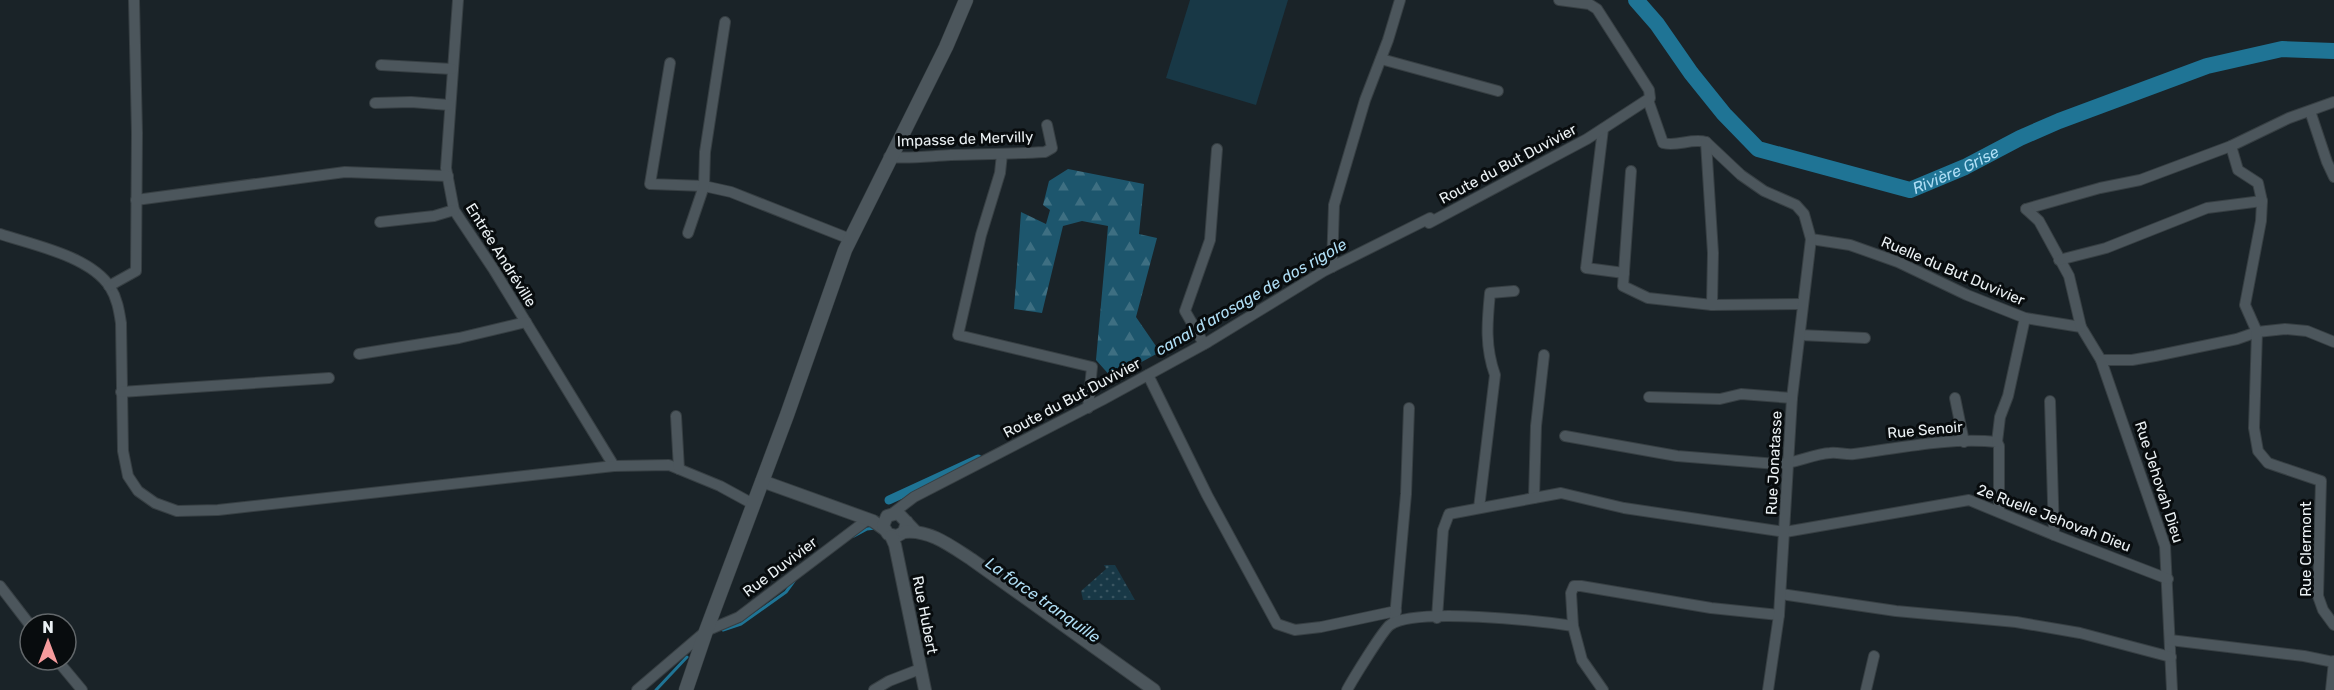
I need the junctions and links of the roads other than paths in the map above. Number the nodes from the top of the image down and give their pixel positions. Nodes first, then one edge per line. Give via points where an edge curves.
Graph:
1 (135, 0) edge
2 (458, 0) edge
3 (966, 0) edge
4 (1400, 0) edge
5 (1559, 0) edge
6 (725, 22) dead end
7 (1381, 59) junction
8 (670, 63) dead end
9 (381, 65) dead end
10 (452, 69) junction
11 (1498, 91) dead end
12 (1649, 95) junction
13 (2334, 102) edge
14 (375, 103) dead end
15 (449, 105) junction
16 (2310, 111) junction
17 (1047, 125) dead end
18 (1603, 129) junction
19 (1706, 142) junction
20 (2231, 146) junction
21 (1217, 149) dead end
22 (1002, 154) junction
23 (889, 157) junction
24 (1631, 171) dead end
25 (447, 176) junction
26 (2334, 177) edge
27 (704, 186) junction
28 (136, 200) junction
29 (2262, 201) junction
30 (454, 210) junction
31 (380, 222) dead end
32 (688, 233) dead end
33 (0, 234) edge
34 (850, 239) junction
35 (1811, 239) junction
36 (2059, 260) junction
37 (1332, 267) junction
38 (1624, 273) junction
39 (109, 285) junction
40 (1514, 291) dead end
41 (1803, 304) junction
42 (1712, 305) junction
43 (2025, 318) junction
44 (526, 322) junction
45 (2080, 327) junction
46 (2257, 332) junction
47 (1800, 335) junction
48 (1864, 338) dead end
49 (2334, 342) edge
50 (1203, 344) junction
51 (360, 354) dead end
52 (1544, 355) dead end
53 (2101, 360) junction
54 (1148, 375) junction
55 (328, 378) dead end
56 (121, 392) junction
57 (1649, 397) dead end
58 (1792, 398) junction
59 (1955, 398) dead end
60 (2050, 401) dead end
61 (1088, 408) junction
62 (1409, 408) dead end
63 (676, 416) dead end
64 (1565, 436) dead end
65 (1964, 442) junction
66 (1997, 442) junction
67 (1787, 464) junction
68 (614, 466) junction
69 (679, 469) junction
70 (762, 481) junction
71 (1534, 498) junction
72 (753, 504) junction
73 (1479, 508) junction
74 (1999, 511) junction
75 (870, 521) junction
76 (898, 528) junction
77 (1785, 532) junction
78 (2054, 535) junction
79 (2168, 579) junction
80 (0, 586) edge
81 (1781, 594) junction
82 (1396, 611) junction
83 (20, 612) edge
84 (1779, 615) junction
85 (1437, 618) junction
86 (1394, 623) junction
87 (2334, 626) edge
88 (1573, 627) junction
89 (706, 631) junction
90 (2170, 640) junction
91 (1874, 657) dead end
92 (2171, 657) junction
93 (2334, 661) edge
94 (920, 669) junction
95 (67, 672) edge
96 (648, 681) junction
97 (82, 690) edge
98 (628, 690) edge
99 (637, 690) edge
100 (686, 690) edge
101 (874, 690) edge
102 (925, 690) edge
103 (1154, 690) edge
104 (1347, 690) edge
105 (1604, 690) edge
106 (1768, 690) edge
107 (1866, 690) edge
108 (2172, 690) edge
109 (2331, 690) edge

1 - 28 street
2 - 10 street, Entrée Andréville
3 - 23 main road
4 - 7 street
5 - 12 street via 1590,4 1597,9
6 - 27 street via 705,152
7 - 11 street
7 - 37 street via 1334,205
8 - 27 street via 650,184
9 - 10 street
10 - 15 street, Entrée Andréville
12 - 18 street, Route du But Duvivier
12 - 19 street via 1663,143
13 - 16 street
14 - 15 street
15 - 25 street, Entrée Andréville
16 - 20 street
16 - 26 street
17 - 22 street, Impasse de Mervilly via 1052,148 1045,152
18 - 37 street, Route du But Duvivier via 1430,223 1430,218
18 - 38 street via 1586,267
19 - 35 street via 1764,191 1797,205 1804,214
19 - 42 street
20 - 29 street via 2238,170 2258,183
20 - 36 street via 2140,180 2026,209 2039,221
21 - 50 street via 1210,240 1185,311
22 - 23 street, Impasse de Mervilly
22 - 61 street via 958,335 1092,367
23 - 34 main road
24 - 38 street
25 - 28 street via 345,172
25 - 30 street, Entrée Andréville
27 - 32 street
27 - 34 street via 731,192
28 - 39 street via 136,271
29 - 36 street via 2207,208 2106,248
29 - 46 street via 2245,305
30 - 31 street
30 - 44 street, Entrée Andréville
33 - 39 street via 71,258
34 - 70 main road
35 - 41 street, Rue Jonatasse
35 - 43 street, Ruelle du But Duvivier via 1850,245 1898,262
36 - 45 street via 2069,276
37 - 50 street, Route du But Duvivier
38 - 42 street via 1623,286 1648,298
39 - 56 street via 118,303 121,323
40 - 73 street via 1490,293 1486,332 1495,375
41 - 42 street
41 - 47 street, Rue Jonatasse
43 - 45 street, Ruelle du But Duvivier
43 - 66 street
44 - 51 street via 459,338
44 - 68 street, Entrée Andréville
45 - 53 street
46 - 49 street via 2307,331
46 - 53 street via 2156,356
46 - 87 street, Rue Clermont via 2254,428 2258,451 2268,463 2320,481 2318,597
47 - 48 street
47 - 58 street, Rue Jonatasse
50 - 54 street, Route du But Duvivier
52 - 71 street via 1536,426
53 - 79 street, Rue Jehovah Dieu via 2165,546
54 - 61 street, Route du But Duvivier
54 - 82 street via 1277,624 1295,630
55 - 56 street
56 - 68 street via 128,476 138,491 177,511 218,510
57 - 58 street via 1720,399 1741,394
58 - 67 street, Rue Jonatasse
59 - 65 street
60 - 78 street
61 - 76 street, Route du But Duvivier via 914,497
62 - 82 street
63 - 69 street
64 - 67 street via 1677,456
65 - 66 street, Rue Senoir
65 - 67 street, Rue Senoir via 1851,455 1831,453
66 - 74 street
67 - 77 street, Rue Jonatasse
68 - 69 street via 669,465
69 - 72 street
70 - 72 main road
70 - 75 street
71 - 73 street, 2e Ruelle Jehovah Dieu
71 - 77 street, 2e Ruelle Jehovah Dieu via 1561,493 1624,508
72 - 89 main road
73 - 85 street, 2e Ruelle Jehovah Dieu via 1449,514 1443,530
74 - 77 street, 2e Ruelle Jehovah Dieu via 1977,501 1958,500
74 - 78 street, 2e Ruelle Jehovah Dieu
75 - 76 street
75 - 76 street
75 - 89 street, Rue Duvivier via 739,617
76 - 94 street, Rue Hubert
76 - 103 street via 944,542 971,559
77 - 81 street, Rue Jonatasse
78 - 79 street, 2e Ruelle Jehovah Dieu
79 - 90 street, Rue Jehovah Dieu
80 - 83 street
81 - 84 street, Rue Jonatasse
81 - 92 street via 1896,611 2016,622 2080,633
82 - 86 street
84 - 88 street via 1574,586 1570,593
84 - 106 street, Rue Jonatasse
85 - 86 street via 1411,618
85 - 88 street via 1476,616
86 - 104 street
88 - 105 street via 1582,660
89 - 96 street, Rue Duvivier
89 - 100 main road
90 - 92 street, Rue Jehovah Dieu
90 - 93 street
91 - 107 street
92 - 108 street, Rue Jehovah Dieu
93 - 109 street
94 - 101 street
94 - 102 street, Rue Hubert
95 - 97 street
96 - 98 street
96 - 99 street, Rue Duvivier

